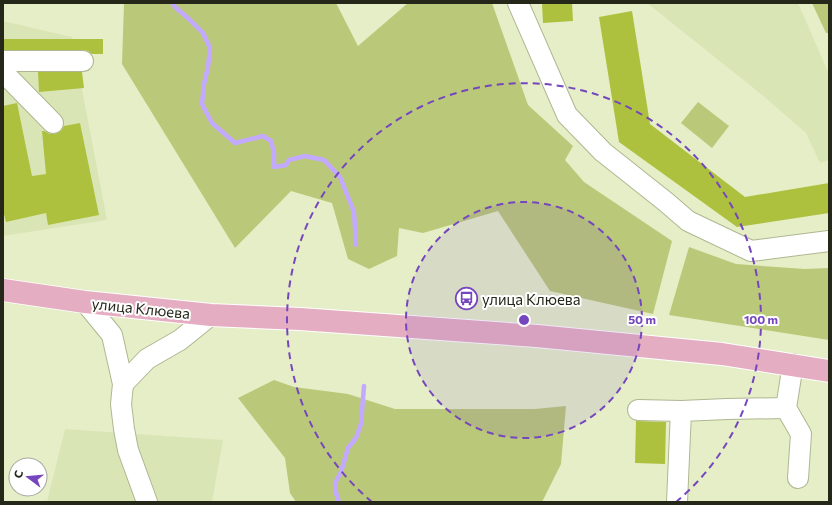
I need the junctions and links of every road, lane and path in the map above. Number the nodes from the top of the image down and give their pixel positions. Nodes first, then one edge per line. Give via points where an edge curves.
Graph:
1 (518, 3) edge
2 (83, 61) dead end
3 (3, 62) edge
4 (3, 72) edge
5 (53, 123) dead end
6 (829, 241) edge
7 (3, 290) edge
8 (85, 302) junction
9 (211, 315) junction
10 (793, 364) junction
11 (829, 371) edge
12 (123, 384) junction
13 (786, 408) junction
14 (638, 410) dead end
15 (681, 411) junction
16 (798, 478) dead end
17 (147, 502) edge
18 (677, 502) edge

1 - 6 lane via 567,115 603,152 688,221 750,251
2 - 3 lane
4 - 5 lane
7 - 8 main road, улица Клюева
8 - 9 main road, улица Клюева
8 - 12 lane via 112,334
9 - 10 main road, улица Клюева via 537,336 722,354
9 - 12 lane via 180,340 147,360
10 - 11 main road, улица Клюева
10 - 13 lane
12 - 17 lane via 121,404 125,436
13 - 15 lane
13 - 16 lane via 801,434
14 - 15 lane
15 - 18 lane

